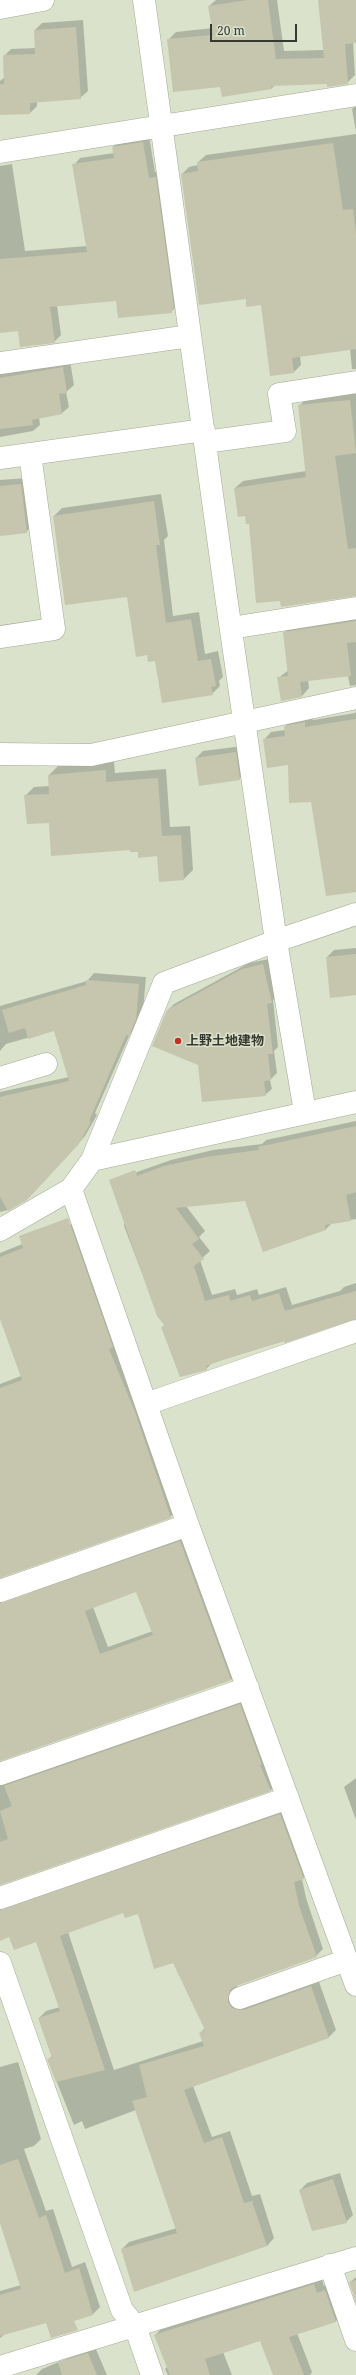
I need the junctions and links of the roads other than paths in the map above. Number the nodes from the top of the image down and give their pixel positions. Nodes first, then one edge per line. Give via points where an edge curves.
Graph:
1 (43, 0) edge
2 (144, 0) edge
3 (0, 8) edge
4 (356, 95) edge
5 (161, 126) junction
6 (0, 152) edge
7 (190, 336) junction
8 (0, 363) edge
9 (356, 382) edge
10 (204, 436) junction
11 (30, 454) junction
12 (0, 458) edge
13 (356, 608) edge
14 (231, 628) junction
15 (0, 637) edge
16 (356, 698) edge
17 (245, 723) junction
18 (0, 754) edge
19 (356, 914) edge
20 (276, 941) junction
21 (46, 1064) dead end
22 (0, 1078) edge
23 (356, 1102) edge
24 (305, 1112) junction
25 (92, 1160) junction
26 (71, 1189) junction
27 (0, 1230) edge
28 (356, 1331) edge
29 (146, 1404) junction
30 (188, 1525) junction
31 (0, 1591) edge
32 (248, 1688) junction
33 (0, 1774) edge
34 (288, 1798) junction
35 (0, 1898) edge
36 (347, 1960) junction
37 (0, 1963) edge
38 (356, 1985) edge
39 (240, 1998) dead end
40 (356, 2258) edge
41 (330, 2265) junction
42 (135, 2326) junction
43 (356, 2340) edge
44 (0, 2367) edge
45 (152, 2375) edge

1 - 3 street
2 - 5 street
4 - 5 street
5 - 6 street
5 - 7 street
7 - 8 street
7 - 10 street
9 - 10 street via 279,394 285,431
10 - 11 street
10 - 14 street
11 - 12 street
11 - 15 street via 54,629
13 - 14 street
14 - 17 street
16 - 17 street
17 - 18 street via 92,755
17 - 20 street
19 - 20 street
20 - 24 street
20 - 25 street via 164,983
21 - 22 street
23 - 24 street
24 - 25 street
25 - 26 street
26 - 27 street
26 - 29 street
28 - 29 street
29 - 30 street
30 - 31 street
30 - 32 street
32 - 33 street
32 - 34 street
34 - 35 street
34 - 36 street
36 - 38 street
36 - 39 street
37 - 42 street via 122,2310
40 - 41 street
41 - 42 street
41 - 43 street
42 - 44 street
42 - 45 street

